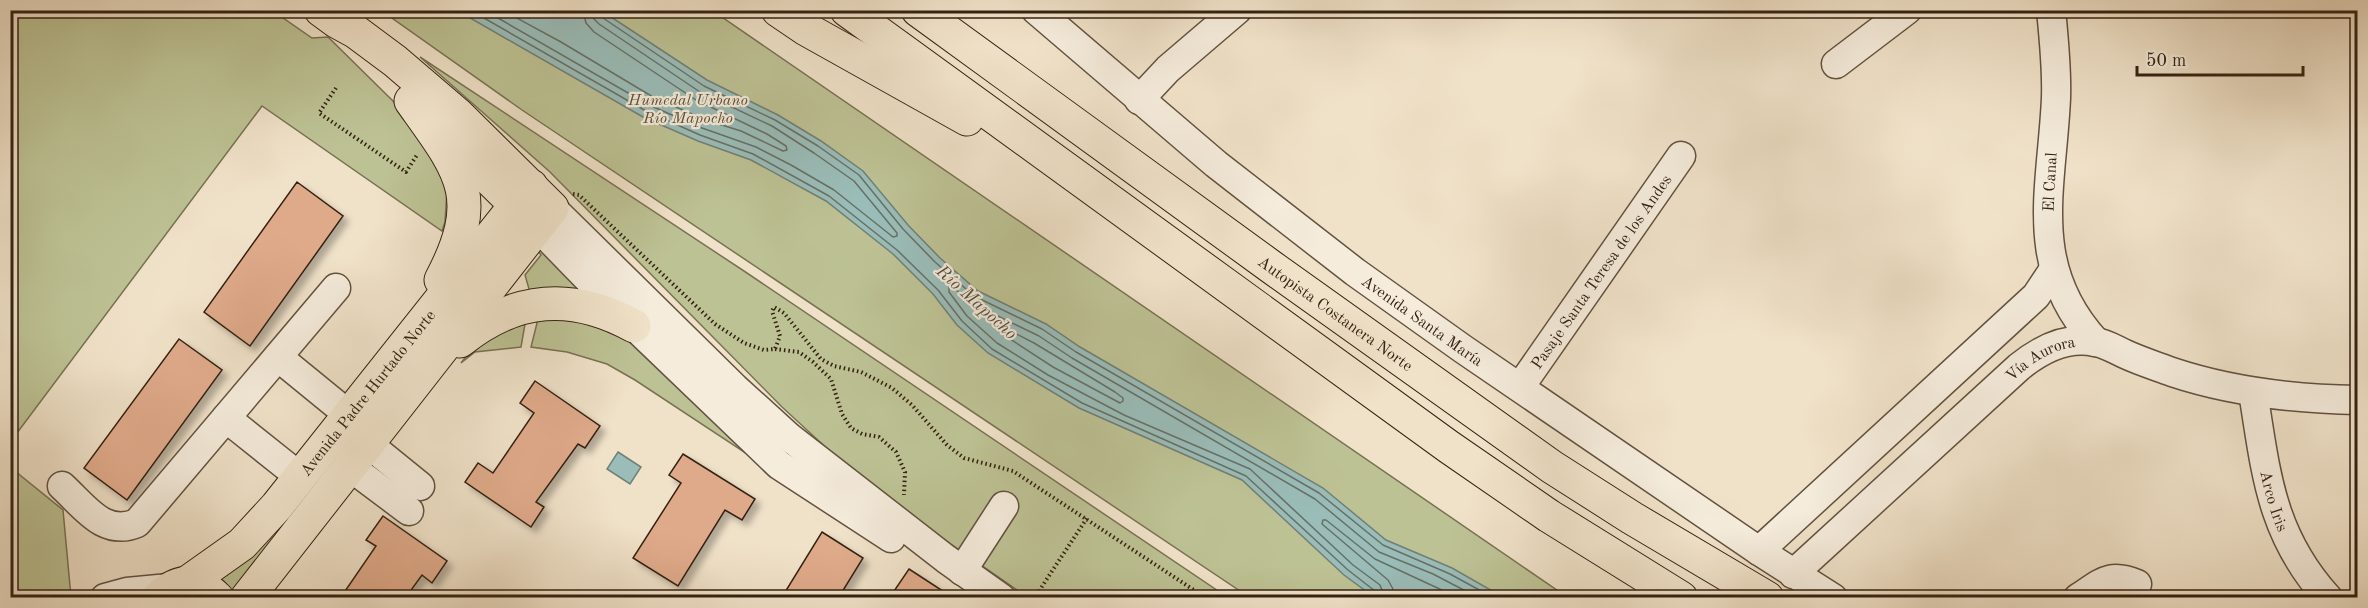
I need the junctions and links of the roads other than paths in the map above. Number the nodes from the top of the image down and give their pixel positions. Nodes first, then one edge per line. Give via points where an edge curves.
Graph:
1 (778, 10) edge
2 (847, 10) edge
3 (918, 10) edge
4 (1036, 10) edge
5 (1237, 10) edge
6 (1907, 10) edge
7 (2051, 10) edge
8 (328, 16) edge
9 (1836, 64) dead end
10 (411, 100) junction
11 (1139, 100) junction
12 (1681, 156) dead end
13 (1050, 157) junction
14 (534, 207) junction
15 (2054, 269) junction
16 (336, 288) dead end
17 (634, 327) junction
18 (412, 334) junction
19 (2096, 342) junction
20 (278, 357) junction
21 (422, 373) junction
22 (1520, 387) junction
23 (2253, 392) junction
24 (2358, 400) edge
25 (349, 415) junction
26 (226, 418) junction
27 (358, 455) junction
28 (300, 477) junction
29 (62, 486) dead end
30 (420, 486) dead end
31 (1004, 506) dead end
32 (409, 512) dead end
33 (1760, 552) junction
34 (954, 565) junction
35 (1793, 574) junction
36 (2137, 584) dead end
37 (171, 589) edge
38 (105, 597) edge
39 (217, 597) edge
40 (247, 597) edge
41 (1001, 597) edge
42 (1681, 597) edge
43 (1767, 597) edge
44 (1833, 597) edge
45 (2078, 597) edge
46 (2328, 597) edge

1 - 13 main road via 953,112
2 - 13 main road
3 - 43 main road, Autopista Costanera Norte via 1552,466
4 - 11 street, Avenida Santa María
5 - 11 street via 1168,69
6 - 9 street
7 - 15 street, El Canal via 2056,99 2047,217
8 - 10 main road
8 - 14 main road via 395,61 457,114
10 - 14 main road
10 - 18 main road via 453,160 463,193 457,249
11 - 22 street, Avenida Santa María via 1330,252
12 - 22 street, Pasaje Santa Teresa de los Andes
13 - 42 main road via 1494,478
14 - 17 street
14 - 18 main road, Avenida Padre Hurtado Norte
14 - 21 main road, Avenida Padre Hurtado Norte
14 - 34 street via 789,437
15 - 19 street, El Canal via 2068,303
15 - 33 street via 2036,296
16 - 20 street
17 - 21 main road via 582,305 527,306 495,317 476,329
17 - 34 street via 779,465 901,544
18 - 25 main road, Avenida Padre Hurtado Norte
19 - 23 street, Vía Aurora via 2174,372
19 - 35 street, Vía Aurora via 2059,345 2025,362
20 - 25 street
20 - 26 street
21 - 27 main road, Avenida Padre Hurtado Norte
22 - 33 street, Avenida Santa María
23 - 24 street, Vía Aurora
23 - 46 street, Arco Iris via 2277,515 2297,557
25 - 28 main road, Avenida Padre Hurtado Norte
26 - 28 street
26 - 29 street via 137,523 127,528 104,524
27 - 30 street
27 - 32 street
27 - 40 main road, Avenida Padre Hurtado Norte
28 - 37 main road, Avenida Padre Hurtado Norte via 242,544
31 - 34 street
33 - 35 street, Avenida Santa María
34 - 41 street
35 - 44 street, Avenida Santa María
36 - 45 street via 2121,577 2107,580
37 - 38 street
37 - 39 main road via 199,584

